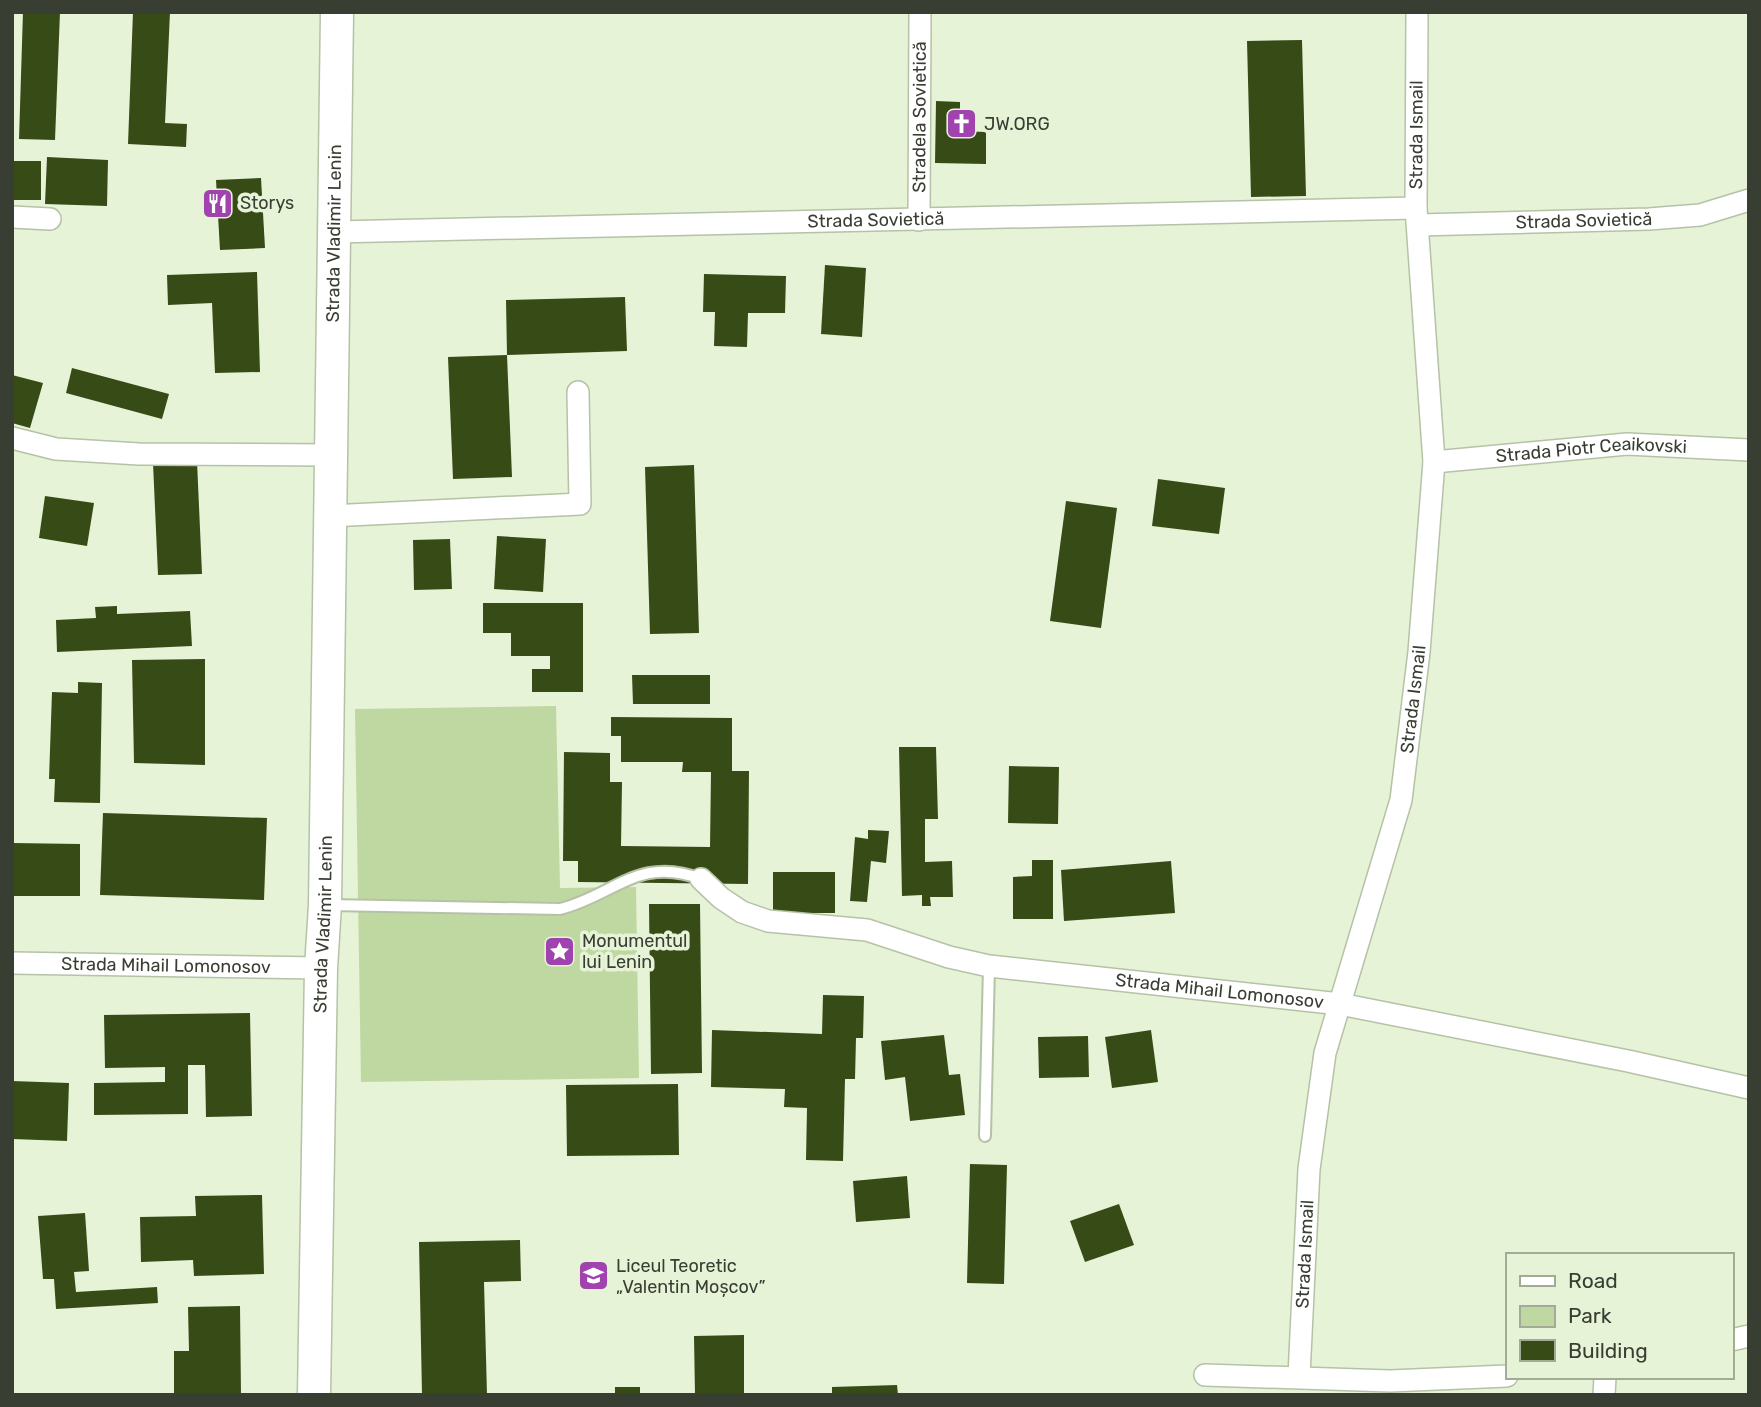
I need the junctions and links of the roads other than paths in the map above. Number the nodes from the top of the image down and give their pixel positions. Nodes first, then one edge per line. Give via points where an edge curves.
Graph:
1 (337, 12) edge
2 (920, 12) edge
3 (1416, 12) edge
4 (1749, 200) edge
5 (1417, 216) junction
6 (12, 217) edge
7 (50, 219) dead end
8 (919, 220) junction
9 (335, 232) junction
10 (578, 392) dead end
11 (12, 438) edge
12 (1749, 450) edge
13 (330, 455) junction
14 (1434, 461) junction
15 (329, 516) junction
16 (701, 879) joint
17 (325, 905) junction
18 (12, 963) edge
19 (989, 966) junction
20 (321, 968) junction
21 (1340, 1004) junction
22 (1749, 1088) edge
23 (985, 1136) dead end
24 (1205, 1375) dead end
25 (1300, 1376) junction
26 (1506, 1376) edge
27 (314, 1395) edge

1 - 9 main road, Strada Vladimir Lenin
2 - 8 street, Stradela Sovietică
3 - 5 street, Strada Ismail
4 - 5 street, Strada Sovietică via 1687,216
5 - 8 street, Strada Sovietică
5 - 14 street, Strada Ismail
6 - 7 street
8 - 9 street, Strada Sovietică
9 - 13 main road, Strada Vladimir Lenin
10 - 15 street via 580,504
11 - 13 street via 56,449 139,454
12 - 14 street, Strada Piotr Ceaikovski via 1627,444
13 - 15 main road, Strada Vladimir Lenin
14 - 21 street, Strada Ismail via 1419,652 1401,800
15 - 17 main road, Strada Vladimir Lenin
16 - 17 lane via 686,874 641,875 581,904 560,909
16 - 19 street, Strada Mihail Lomonosov via 742,912 768,921 867,930
17 - 20 main road, Strada Vladimir Lenin
18 - 20 street, Strada Mihail Lomonosov
19 - 21 street, Strada Mihail Lomonosov
19 - 23 lane
20 - 27 main road, Strada Vladimir Lenin
21 - 22 street, Strada Mihail Lomonosov
21 - 25 street, Strada Ismail via 1325,1053 1309,1170
24 - 25 street
25 - 26 street via 1390,1381

